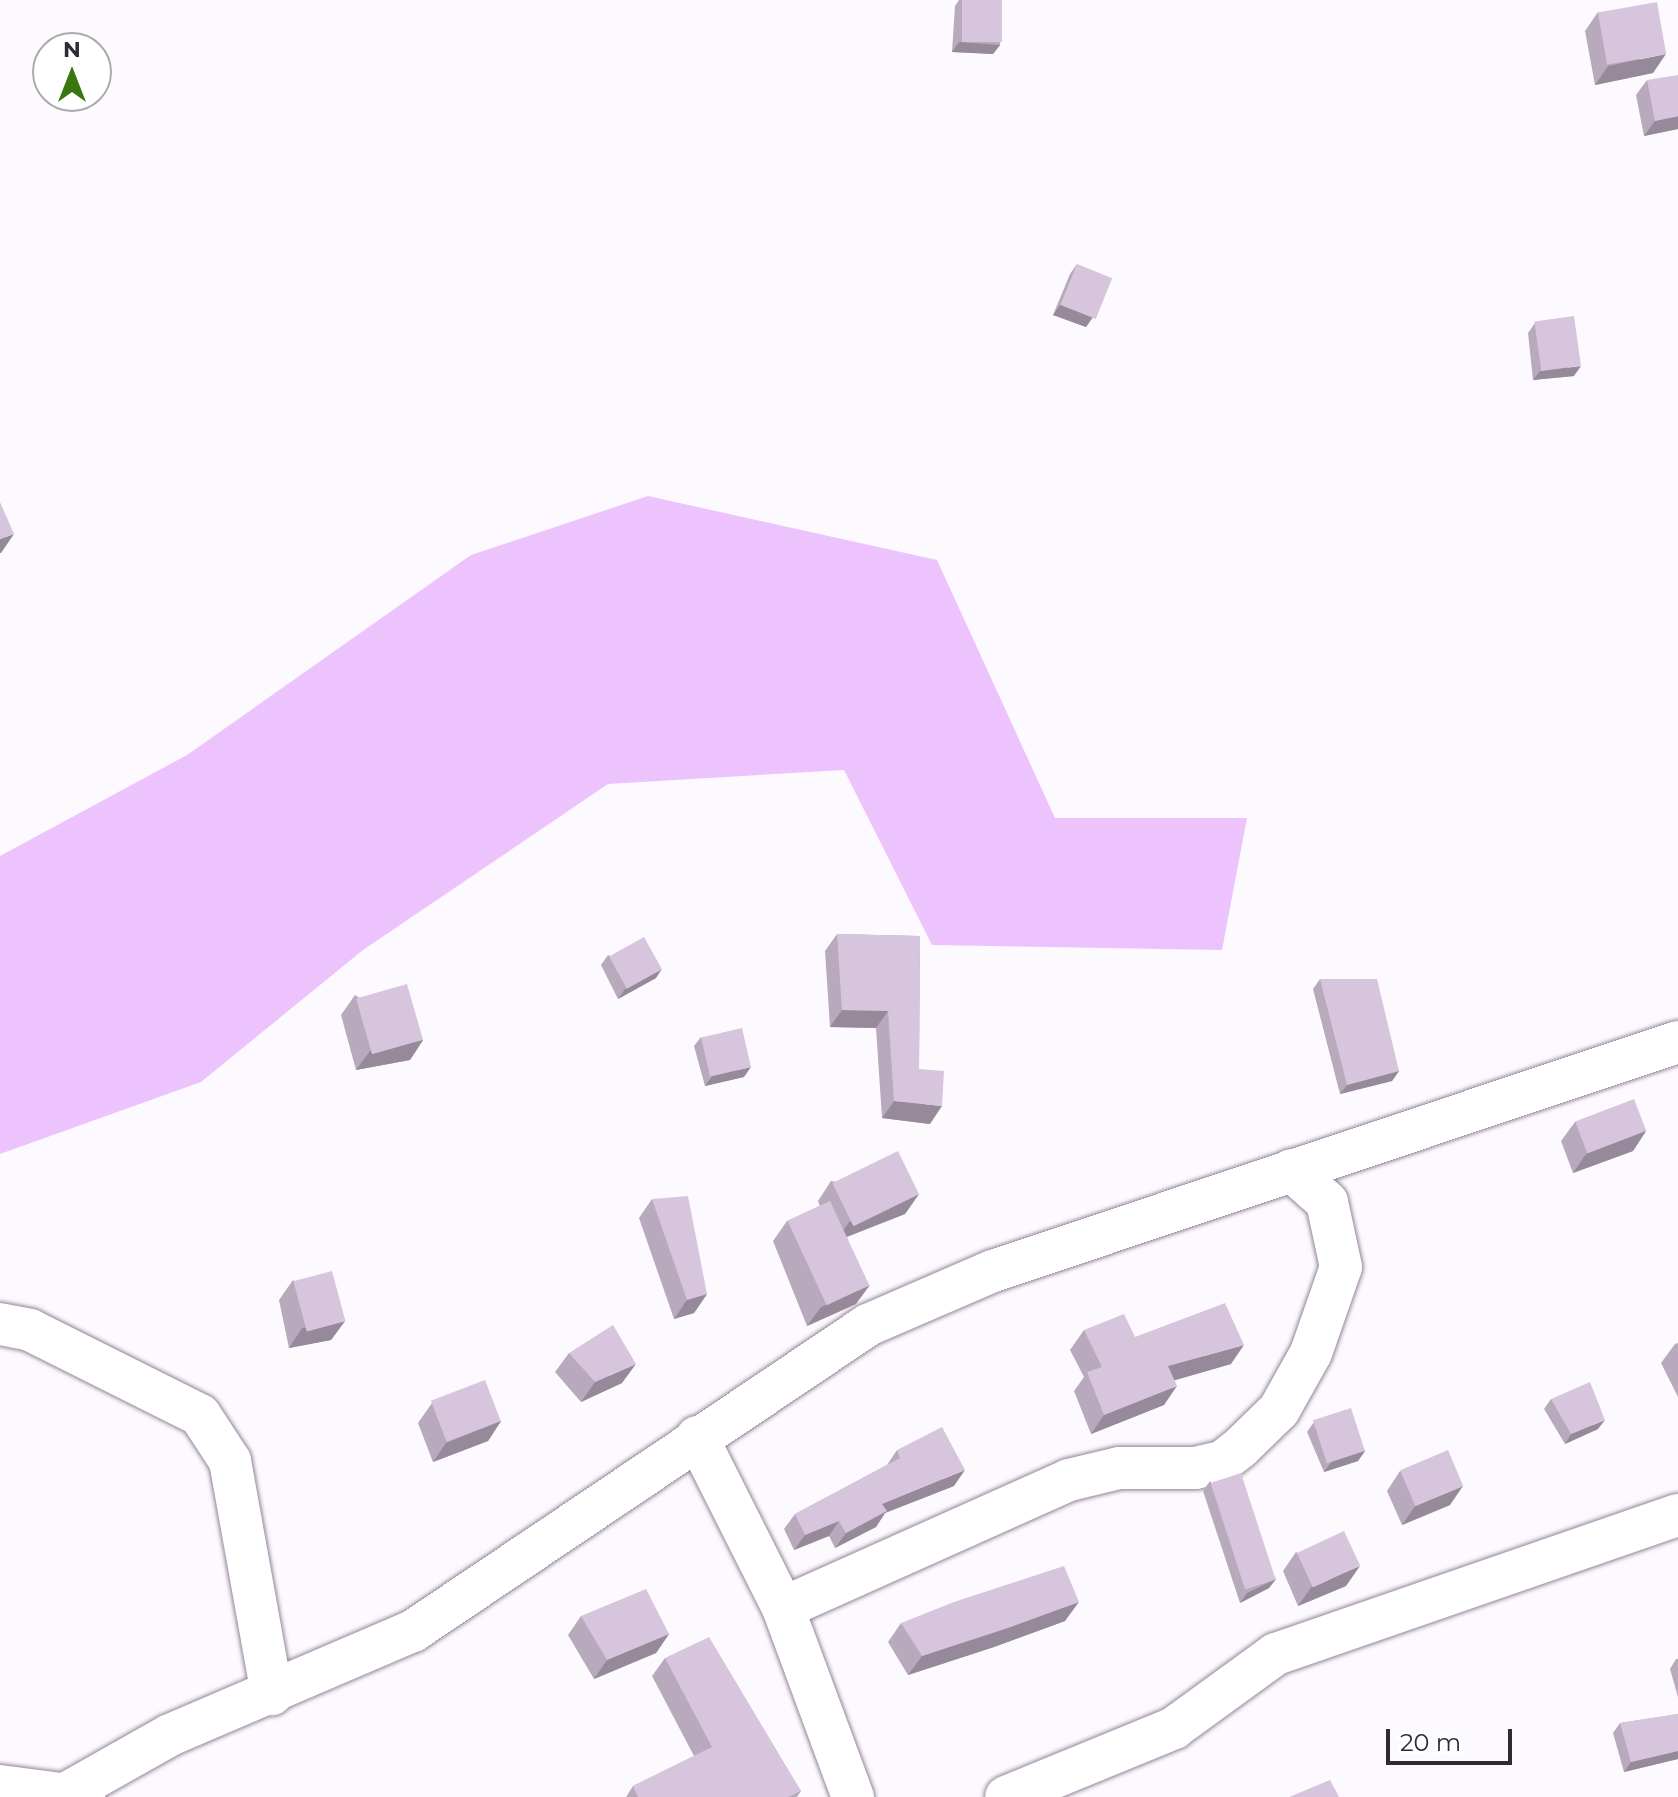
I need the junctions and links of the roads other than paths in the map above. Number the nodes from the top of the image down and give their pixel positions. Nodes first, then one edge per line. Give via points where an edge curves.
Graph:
1 (1678, 1042) edge
2 (1291, 1170) junction
3 (0, 1324) edge
4 (697, 1437) junction
5 (1678, 1515) edge
6 (783, 1608) junction
7 (272, 1694) junction
8 (0, 1786) edge
9 (72, 1795) edge
10 (853, 1797) edge
11 (1006, 1797) edge

1 - 2 street
2 - 4 street via 993,1271 868,1325
2 - 6 street via 1327,1202 1341,1267 1311,1353 1279,1410 1241,1447 1222,1462 1195,1468 1119,1468 1069,1480
3 - 7 street via 30,1330 200,1415 230,1461
4 - 6 street
4 - 7 street via 472,1596 384,1647
5 - 11 street via 1276,1654 1174,1728
6 - 10 street
7 - 9 street via 170,1735
8 - 9 street

